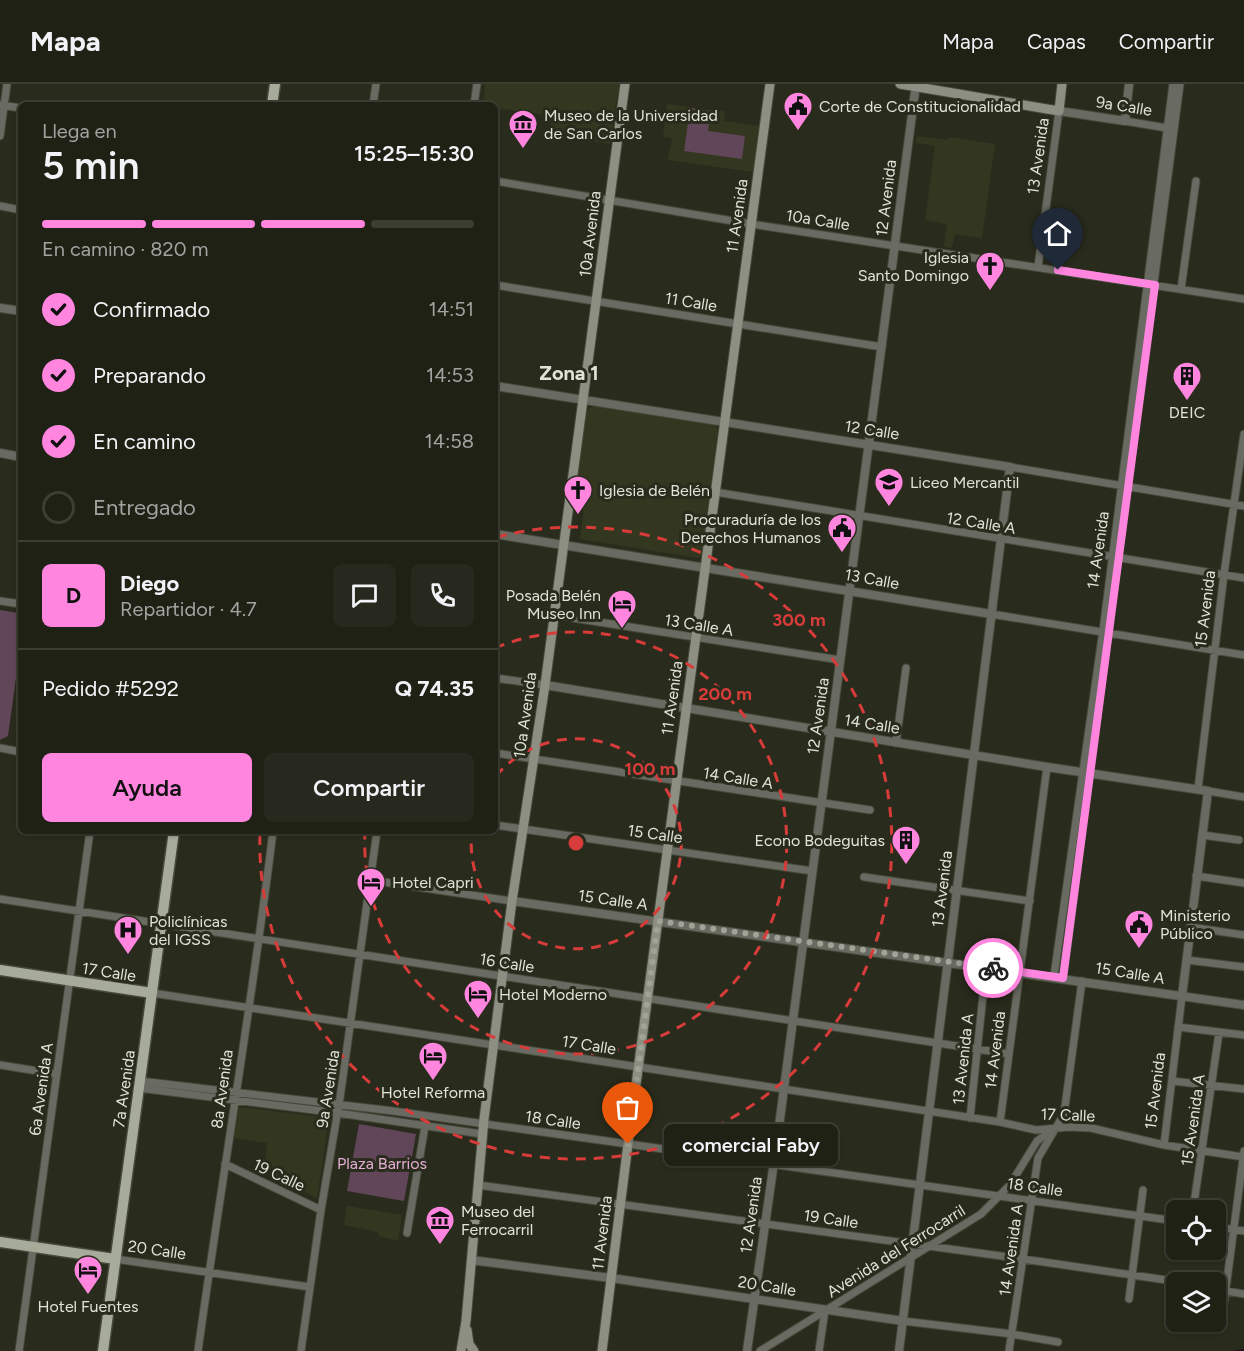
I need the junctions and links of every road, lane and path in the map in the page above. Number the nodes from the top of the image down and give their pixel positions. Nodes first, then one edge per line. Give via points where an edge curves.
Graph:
1 (7, 84) edge
2 (275, 84) edge
3 (376, 84) edge
4 (477, 84) edge
5 (625, 84) edge
6 (770, 84) edge
7 (900, 84) edge
8 (1062, 84) edge
9 (1130, 84) edge
10 (1173, 84) edge
11 (1180, 84) edge
12 (915, 85) edge
13 (272, 102) edge
14 (373, 102) edge
15 (474, 102) edge
16 (2, 106) edge
17 (18, 108) edge
18 (1059, 111) junction
19 (1125, 121) junction
20 (1167, 128) junction
21 (0, 136) edge
22 (1196, 181) dead end
23 (498, 182) edge
24 (610, 200) junction
25 (0, 206) edge
26 (18, 209) edge
27 (751, 224) junction
28 (895, 245) junction
29 (1038, 267) junction
30 (1151, 284) junction
31 (498, 285) edge
32 (1181, 289) junction
33 (1244, 299) edge
34 (597, 301) junction
35 (0, 308) edge
36 (18, 311) edge
37 (738, 324) junction
38 (882, 346) junction
39 (498, 386) edge
40 (582, 400) junction
41 (724, 422) junction
42 (1244, 434) edge
43 (868, 445) junction
44 (0, 453) edge
45 (18, 456) edge
46 (1010, 467) junction
47 (1125, 487) junction
48 (715, 492) junction
49 (1234, 505) junction
50 (1244, 506) edge
51 (859, 517) junction
52 (498, 534) edge
53 (1000, 540) junction
54 (563, 545) junction
55 (1115, 558) junction
56 (705, 568) junction
57 (1224, 574) junction
58 (1244, 578) edge
59 (849, 590) junction
60 (0, 601) edge
61 (18, 604) edge
62 (991, 614) junction
63 (554, 615) junction
64 (1106, 633) junction
65 (696, 638) junction
66 (1215, 650) junction
67 (1244, 655) edge
68 (840, 660) junction
69 (906, 668) dead end
70 (498, 678) edge
71 (545, 686) junction
72 (686, 710) junction
73 (830, 732) junction
74 (896, 743) junction
75 (0, 748) edge
76 (18, 751) edge
77 (498, 753) edge
78 (974, 755) junction
79 (534, 759) junction
80 (1047, 767) junction
81 (1086, 772) junction
82 (676, 782) junction
83 (1198, 789) junction
84 (1208, 791) junction
85 (1244, 797) edge
86 (821, 804) junction
87 (870, 810) dead end
88 (498, 825) edge
89 (524, 829) junction
90 (90, 834) edge
91 (174, 834) edge
92 (273, 834) edge
93 (377, 834) edge
94 (1202, 834) junction
95 (1239, 840) dead end
96 (667, 849) junction
97 (812, 871) junction
98 (1196, 876) junction
99 (864, 878) dead end
100 (370, 880) junction
101 (1244, 883) edge
102 (957, 891) junction
103 (0, 899) edge
104 (512, 901) junction
105 (1030, 901) junction
106 (79, 911) junction
107 (658, 921) junction
108 (161, 924) junction
109 (1190, 927) junction
110 (1244, 935) edge
111 (260, 939) junction
112 (803, 941) junction
113 (360, 954) junction
114 (1187, 960) junction
115 (948, 962) junction
116 (986, 967) junction
117 (1244, 967) edge
118 (0, 970) edge
119 (1020, 972) junction
120 (502, 976) junction
121 (1059, 977) junction
122 (69, 981) junction
123 (1082, 981) junction
124 (152, 993) junction
125 (1182, 996) junction
126 (647, 998) junction
127 (1244, 1005) edge
128 (247, 1008) junction
129 (793, 1021) junction
130 (351, 1024) junction
131 (1178, 1027) junction
132 (1219, 1033) junction
133 (1244, 1035) edge
134 (938, 1043) junction
135 (493, 1045) junction
136 (977, 1049) junction
137 (1009, 1054) junction
138 (0, 1065) edge
139 (638, 1067) junction
140 (57, 1074) junction
141 (1172, 1081) junction
142 (139, 1084) junction
143 (1211, 1085) junction
144 (1244, 1089) edge
145 (783, 1090) junction
146 (235, 1092) junction
147 (234, 1100) junction
148 (339, 1109) junction
149 (929, 1112) junction
150 (970, 1118) junction
151 (1000, 1122) junction
152 (425, 1126) junction
153 (1054, 1128) junction
154 (483, 1129) junction
155 (628, 1144) junction
156 (1164, 1145) junction
157 (1202, 1151) junction
158 (1244, 1155) edge
159 (225, 1164) junction
160 (774, 1165) junction
161 (478, 1185) junction
162 (920, 1185) junction
163 (1143, 1190) dead end
164 (1000, 1196) junction
165 (1031, 1200) junction
166 (1195, 1200) edge
167 (620, 1204) junction
168 (321, 1210) junction
169 (1140, 1216) junction
170 (1166, 1220) edge
171 (765, 1224) junction
172 (1226, 1228) edge
173 (1233, 1229) junction
174 (1244, 1231) edge
175 (407, 1233) dead end
176 (0, 1242) edge
177 (913, 1244) junction
178 (930, 1246) junction
179 (33, 1247) junction
180 (911, 1258) junction
181 (1023, 1258) junction
182 (115, 1259) junction
183 (471, 1260) junction
184 (209, 1272) junction
185 (1132, 1274) junction
186 (611, 1278) junction
187 (1166, 1280) edge
188 (1226, 1282) edge
189 (310, 1287) junction
190 (1226, 1290) edge
191 (1244, 1294) edge
192 (755, 1299) junction
193 (1129, 1299) dead end
194 (825, 1310) junction
195 (466, 1322) junction
196 (903, 1322) junction
197 (1012, 1334) junction
198 (1058, 1342) dead end
199 (18, 1351) edge
200 (103, 1351) edge
201 (198, 1351) edge
202 (301, 1351) edge
203 (461, 1351) edge
204 (474, 1351) edge
205 (602, 1351) edge
206 (747, 1351) edge
207 (760, 1351) edge
208 (819, 1351) edge
209 (899, 1351) edge
210 (1009, 1351) edge

1 - 16 street
2 - 13 main road
3 - 14 street
4 - 15 street
5 - 24 main road, 10a Avenida
6 - 27 main road, 11 Avenida
7 - 12 main road, 9a Calle
8 - 18 main road, 13 Avenida
9 - 19 street
10 - 20 street
11 - 30 street
12 - 18 main road, 9a Calle
12 - 28 street, 12 Avenida
16 - 17 street
16 - 21 street
18 - 19 street, 9a Calle
18 - 29 street, 13 Avenida
19 - 20 street, 9a Calle
20 - 30 street, 14 Avenida
22 - 32 street
23 - 24 street, 10a Calle
24 - 27 street, 10a Calle
24 - 34 main road, 10a Avenida
25 - 26 street
27 - 28 street, 10a Calle
27 - 37 main road, 11 Avenida
28 - 29 street, 10a Calle
28 - 38 street, 12 Avenida
29 - 30 street, 10a Calle
30 - 32 street, 10a Calle
30 - 47 street, 14 Avenida
31 - 34 street, 11 Calle
32 - 33 street, 10a Calle
34 - 37 street, 11 Calle
34 - 40 main road, 10a Avenida
35 - 36 street
37 - 38 street, 11 Calle
37 - 41 main road, 11 Avenida
38 - 43 street, 12 Avenida
39 - 40 street, 12 Calle
40 - 41 street, 12 Calle
40 - 54 main road, 10a Avenida
41 - 43 street, 12 Calle
41 - 48 main road, 11 Avenida
42 - 49 street, 15 Avenida
43 - 46 street, 12 Calle
43 - 51 street, 12 Avenida
44 - 45 street
46 - 47 street, 12 Calle
46 - 53 street, 13 Avenida
47 - 49 street, 12 Calle
47 - 55 street, 14 Avenida
48 - 51 street, 12 Calle A
48 - 56 main road, 11 Avenida
49 - 50 street, 12 Calle
49 - 57 street, 15 Avenida
51 - 53 street, 12 Calle A
51 - 59 street, 12 Avenida
52 - 54 street, 13 Calle
53 - 55 street, 12 Calle A
53 - 62 street, 13 Avenida
54 - 56 street, 13 Calle
54 - 63 main road, 10a Avenida
55 - 57 street, 12 Calle A
55 - 64 street, 14 Avenida
56 - 59 street, 13 Calle
56 - 65 main road, 11 Avenida
57 - 58 street, 12 Calle A
57 - 66 street, 15 Avenida
59 - 62 street, 13 Calle
59 - 68 street, 12 Avenida
60 - 61 street
62 - 64 street, 13 Calle
62 - 78 street, 13 Avenida
63 - 65 street, 13 Calle A
63 - 71 main road, 10a Avenida
64 - 66 street, 13 Calle
64 - 81 street, 14 Avenida
65 - 68 street, 13 Calle A
65 - 72 main road, 11 Avenida
66 - 67 street, 13 Calle
66 - 83 street, 15 Avenida
68 - 73 street, 12 Avenida
69 - 74 street
70 - 71 street, 14 Calle
71 - 72 street, 14 Calle
71 - 79 main road, 10a Avenida
72 - 73 street, 14 Calle
72 - 82 main road, 11 Avenida
73 - 74 street, 14 Calle
73 - 86 street, 12 Avenida
74 - 78 street, 14 Calle
75 - 76 street
77 - 79 street, 14 Calle A
78 - 80 street, 14 Calle
78 - 102 street, 13 Avenida
79 - 82 street, 14 Calle A
79 - 89 main road, 10a Avenida
80 - 81 street, 14 Calle
80 - 105 street, 14 Avenida
81 - 83 street, 14 Calle
81 - 121 street, 14 Avenida
82 - 86 street, 14 Calle A
82 - 96 main road, 11 Avenida
83 - 84 street, 14 Calle
84 - 85 street, 14 Calle
84 - 94 street, 15 Avenida
86 - 87 street, 14 Calle A
86 - 97 street, 12 Avenida
88 - 89 street, 15 Calle
89 - 96 street, 15 Calle
89 - 104 main road, 10a Avenida
90 - 106 street, 6a Avenida A
91 - 108 main road, 7a Avenida
92 - 111 street, 8a Avenida
93 - 100 street, 9a Avenida
94 - 95 street
94 - 98 street, 15 Avenida
96 - 97 street, 15 Calle
96 - 107 main road, 11 Avenida
97 - 112 street, 12 Avenida
98 - 101 street
98 - 109 street, 15 Avenida
99 - 102 street
100 - 104 street, 15 Calle A
100 - 113 street, 9a Avenida
102 - 105 street
102 - 115 street, 13 Avenida
103 - 106 street, 16 Calle
104 - 107 street, 15 Calle A
104 - 120 main road, 10a Avenida
105 - 119 street, 14 Avenida
106 - 108 street, 16 Calle
106 - 122 street, 6a Avenida A
107 - 112 street, 15 Calle A
107 - 126 main road, 11 Avenida
108 - 111 street, 16 Calle
108 - 124 main road, 7a Avenida
109 - 110 street
109 - 114 street, 15 Avenida
111 - 113 street, 16 Calle
111 - 128 street, 8a Avenida
112 - 115 street, 15 Calle A
112 - 129 street, 12 Avenida
113 - 120 street, 16 Calle
113 - 130 street, 9a Avenida
114 - 117 street
114 - 125 street, 15 Avenida
115 - 116 street, 15 Calle A
115 - 134 street, 13 Avenida
116 - 119 street, 15 Calle A
116 - 136 street, 13 Avenida A
118 - 122 main road, 17 Calle
119 - 121 street, 15 Calle A
119 - 137 street, 14 Avenida
120 - 126 street, 16 Calle
120 - 135 main road, 10a Avenida
121 - 123 street, 15 Calle A
122 - 124 main road, 17 Calle
122 - 140 street, 6a Avenida A
123 - 125 street, 15 Calle A
123 - 153 street, 14 Avenida A via 1064,1114
124 - 128 street, 17 Calle
124 - 142 main road, 7a Avenida
125 - 127 street, 15 Calle A
125 - 131 street, 15 Avenida
126 - 129 street, 16 Calle
126 - 139 main road, 11 Avenida
128 - 130 street, 17 Calle
128 - 146 street, 8a Avenida
129 - 134 street, 16 Calle
129 - 145 street, 12 Avenida
130 - 135 street, 17 Calle
130 - 148 street, 9a Avenida
131 - 132 street
131 - 141 street, 15 Avenida
132 - 133 street
132 - 143 street, 15 Avenida A
134 - 136 street, 16 Calle
134 - 149 street, 13 Avenida
135 - 139 street, 17 Calle
135 - 154 main road, 10a Avenida
136 - 137 street, 16 Calle
136 - 150 street, 13 Avenida A
137 - 151 street, 14 Avenida
138 - 140 street
139 - 145 street, 17 Calle
139 - 155 main road, 11 Avenida
140 - 179 street, 6a Avenida A
141 - 143 street
141 - 156 street, 15 Avenida
142 - 146 street, 18 Calle
142 - 147 street, 18 Calle
142 - 182 main road, 7a Avenida
143 - 144 street
143 - 157 street, 15 Avenida A
145 - 149 street, 17 Calle
145 - 160 street, 12 Avenida
146 - 147 street, 8a Avenida
146 - 148 street, 18 Calle
147 - 148 street, 18 Calle
147 - 159 street, 8a Avenida
148 - 152 street, 18 Calle
148 - 154 street, 18 Calle
148 - 168 street, 9a Avenida
149 - 150 street, 17 Calle
149 - 162 street, 13 Avenida
150 - 151 street, 17 Calle
151 - 153 street, 17 Calle via 1036,1130
152 - 154 street, 18 Calle
152 - 175 street
153 - 156 street, 17 Calle via 1091,1128
153 - 164 street, Avenida del Ferrocarril via 1037,1141
153 - 165 street, 14 Avenida A via 1038,1158
154 - 155 street, 18 Calle
154 - 161 main road, 10a Avenida
155 - 160 street, 18 Calle
155 - 167 main road, 11 Avenida
156 - 157 street, 17 Calle
157 - 158 street, 17 Calle
157 - 166 street, 15 Avenida A
158 - 173 street
159 - 168 street, 19 Calle
159 - 184 street, 8a Avenida
160 - 162 street, 18 Calle
160 - 171 street, 12 Avenida
161 - 167 street, 19 Calle
161 - 183 main road, 10a Avenida
162 - 164 street, 18 Calle
162 - 177 street, 13 Avenida
163 - 169 street
164 - 165 street, 18 Calle
164 - 178 street, Avenida del Ferrocarril via 981,1214
165 - 169 street, 18 Calle
165 - 181 street, 14 Avenida A
167 - 171 street, 19 Calle
167 - 186 main road, 11 Avenida
168 - 189 street, 9a Avenida
169 - 170 street, 18 Calle
169 - 185 street
171 - 177 street, 19 Calle
171 - 192 street, 12 Avenida
172 - 173 street
173 - 174 street
173 - 188 street
176 - 179 main road, 20 Calle
177 - 178 street, 19 Calle
177 - 180 street, 13 Avenida
178 - 180 street, Avenida del Ferrocarril
178 - 181 street, 19 Calle
179 - 182 main road, 20 Calle
179 - 199 street, 6a Avenida A
180 - 194 street, Avenida del Ferrocarril
180 - 196 street, 13 Avenida
181 - 185 street, 19 Calle
181 - 197 street, 14 Avenida A
182 - 184 street, 20 Calle
182 - 200 main road, 7a Avenida
183 - 186 street, 20 Calle
183 - 195 main road, 10a Avenida
184 - 189 street, 20 Calle
184 - 201 street, 8a Avenida
185 - 187 street, 19 Calle
185 - 193 street
186 - 192 street, 20 Calle
186 - 205 main road, 11 Avenida
189 - 202 street, 9a Avenida
190 - 191 street
192 - 194 street, 20 Calle
192 - 206 street, 12 Avenida
194 - 196 street, 20 Calle
194 - 207 street, Avenida del Ferrocarril
194 - 208 street
195 - 203 main road, 10a Avenida
195 - 204 main road
196 - 197 street, 20 Calle
196 - 209 street, 13 Avenida
197 - 198 street, 20 Calle
197 - 210 street, 14 Avenida A

